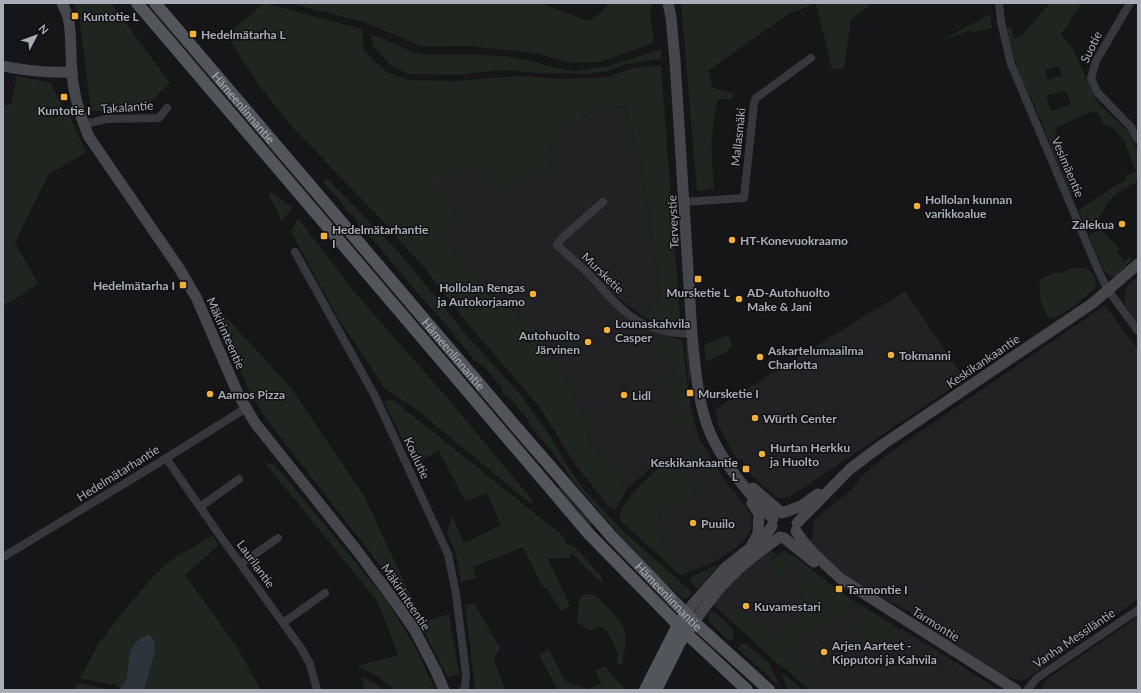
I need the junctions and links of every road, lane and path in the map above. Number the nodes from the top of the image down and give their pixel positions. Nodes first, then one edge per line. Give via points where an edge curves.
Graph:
1 (62, 3) edge
2 (137, 3) edge
3 (154, 3) edge
4 (668, 3) edge
5 (999, 3) edge
6 (1130, 3) edge
7 (811, 58) dead end
8 (3, 66) edge
9 (72, 72) junction
10 (167, 108) dead end
11 (84, 124) junction
12 (1138, 138) edge
13 (603, 202) dead end
14 (684, 202) junction
15 (295, 252) dead end
16 (1138, 264) edge
17 (1108, 290) junction
18 (1138, 331) edge
19 (692, 334) junction
20 (246, 408) junction
21 (713, 441) junction
22 (166, 458) junction
23 (841, 478) junction
24 (239, 479) dead end
25 (200, 507) junction
26 (778, 518) junction
27 (797, 527) junction
28 (782, 537) junction
29 (278, 538) dead end
30 (751, 547) junction
31 (3, 557) edge
32 (241, 564) junction
33 (841, 579) junction
34 (325, 593) dead end
35 (1138, 610) edge
36 (690, 617) junction
37 (283, 623) junction
38 (682, 629) junction
39 (317, 690) edge
40 (444, 690) edge
41 (463, 690) edge
42 (645, 690) edge
43 (656, 690) edge
44 (747, 690) edge
45 (768, 690) edge
46 (1016, 690) edge
47 (1027, 690) edge

1 - 9 street, Mäkirinteentie via 68,17
2 - 38 main road, Hämeenlinnantie via 590,534
3 - 36 main road, Hämeenlinnantie via 596,519
4 - 14 street, Terveystie via 675,61
5 - 17 street, Vesimäentie via 1011,64
6 - 12 street, Suotie via 1096,61 1091,78 1097,92 1131,127
7 - 14 street, Mallasmäki via 756,98 744,198
8 - 9 street via 38,72
9 - 11 street, Mäkirinteentie
10 - 11 street, Takalantie via 159,118 108,119
11 - 20 street, Mäkirinteentie via 89,137 183,274 197,299
13 - 19 street, Mursketie via 557,245 628,314 657,329
14 - 19 street, Terveystie
15 - 41 street, Koulutie via 375,396 448,554 466,674
16 - 17 street, Keskikankaantie
17 - 18 street, Vesimäentie
17 - 23 street, Keskikankaantie via 1087,307 882,445
19 - 21 street, Terveystie via 700,401
20 - 22 street, Hedelmätarhantie
20 - 40 street, Mäkirinteentie via 255,423 355,548 414,629
21 - 26 street, Terveystie via 718,443 736,469
21 - 30 street, Terveystie via 729,475 758,514 758,534
22 - 25 street, Laurilantie
22 - 31 street, Hedelmätarhantie
23 - 26 street, Keskikankaantie via 801,506
23 - 27 street, Keskikankaantie
24 - 25 street
25 - 32 street, Laurilantie
26 - 27 street via 789,513 794,517
26 - 28 street via 775,533
26 - 30 street, Keskikankaantie via 764,536
27 - 28 street via 791,536
27 - 33 street, Tarmontie via 804,543
28 - 33 street, Tarmontie via 830,574
28 - 36 street via 733,575
29 - 32 street
30 - 36 street, Keskikankaantie via 726,567 693,604
32 - 37 street, Laurilantie
33 - 46 street, Tarmontie
34 - 37 street
35 - 47 street, Vanha Messiläntie via 1036,678
36 - 38 main road
36 - 45 main road, Hämeenlinnantie
37 - 39 street, Laurilantie via 307,657
38 - 42 main road
38 - 43 main road via 680,642
38 - 44 main road, Hämeenlinnantie

